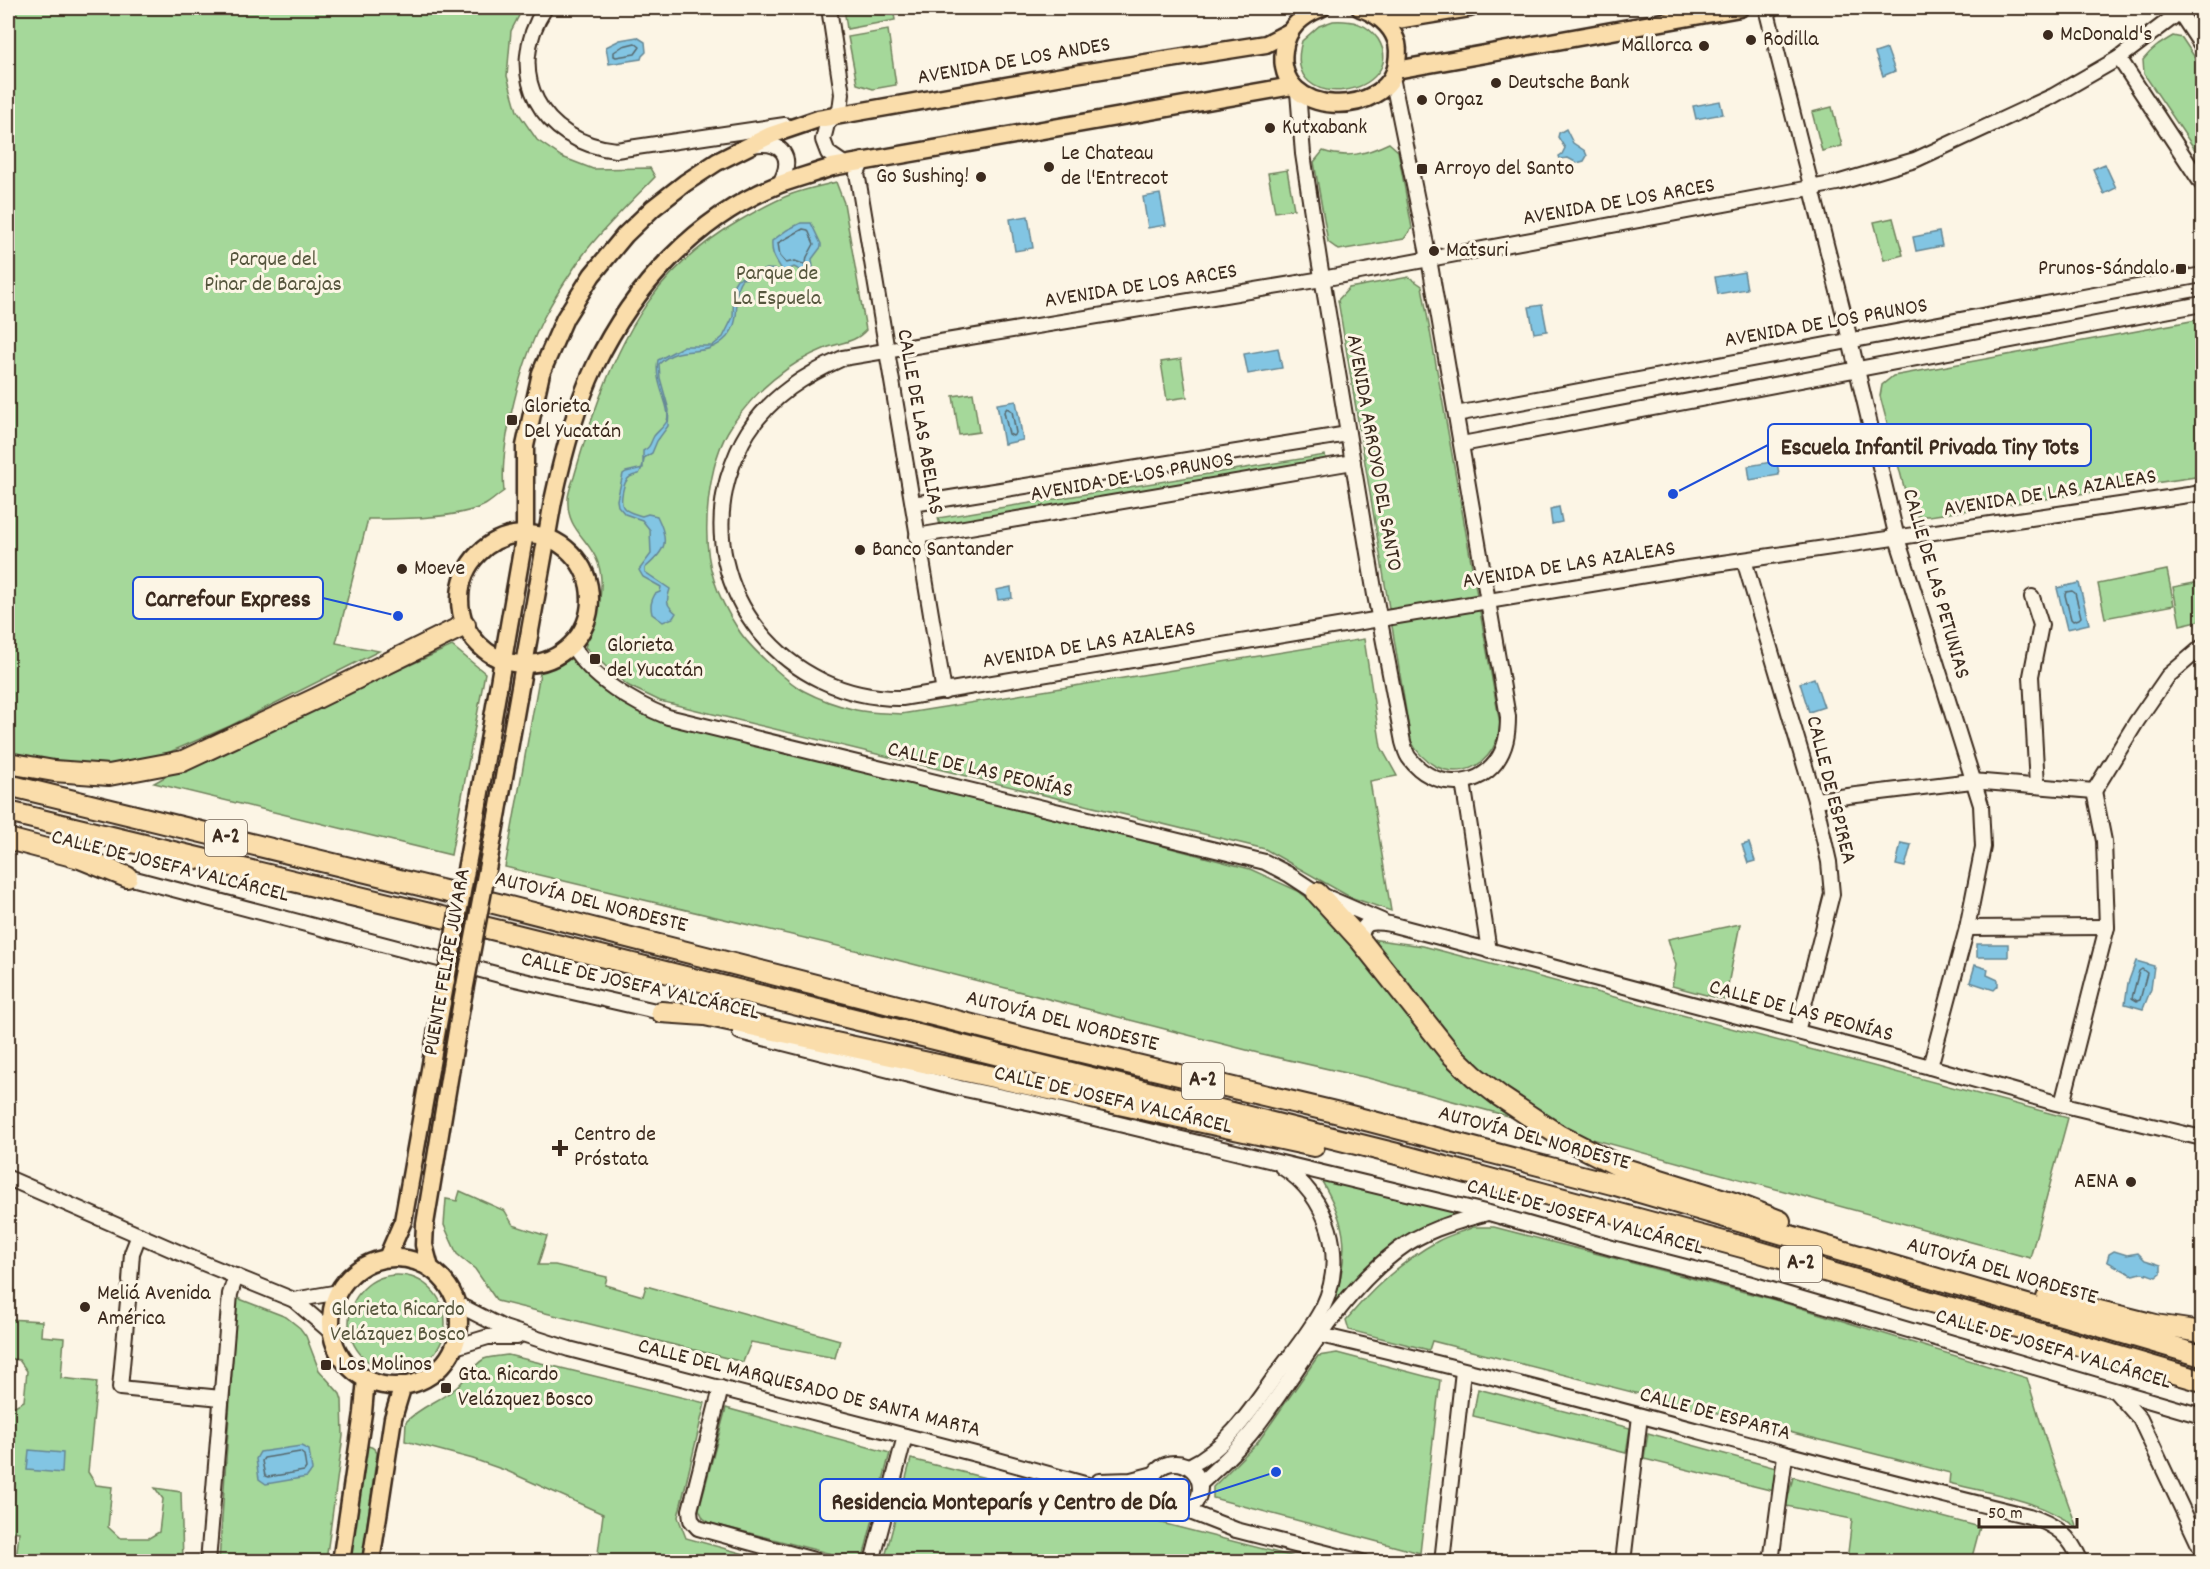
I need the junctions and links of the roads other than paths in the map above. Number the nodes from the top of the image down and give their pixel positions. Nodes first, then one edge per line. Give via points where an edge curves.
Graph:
1 (545, 8) edge
2 (829, 8) edge
3 (1321, 8) edge
4 (1360, 8) edge
5 (1470, 8) edge
6 (1740, 8) edge
7 (1770, 8) edge
8 (2177, 9) edge
9 (1304, 12) edge
10 (1384, 22) junction
11 (1289, 32) junction
12 (2202, 46) edge
13 (2119, 58) junction
14 (1394, 73) junction
15 (1295, 89) junction
16 (837, 114) junction
17 (802, 124) junction
18 (750, 145) junction
19 (863, 160) junction
20 (844, 164) junction
21 (2202, 184) edge
22 (779, 185) junction
23 (1812, 188) junction
24 (1429, 259) junction
25 (2202, 275) edge
26 (1322, 279) junction
27 (2202, 304) edge
28 (1850, 340) junction
29 (886, 351) junction
30 (1856, 368) junction
31 (1456, 414) junction
32 (1348, 434) junction
33 (1462, 444) junction
34 (1353, 462) junction
35 (2202, 493) edge
36 (913, 504) junction
37 (525, 533) junction
38 (917, 536) junction
39 (548, 537) junction
40 (1897, 538) junction
41 (1744, 560) junction
42 (2032, 597) dead end
43 (1488, 600) junction
44 (1381, 620) junction
45 (465, 625) junction
46 (572, 645) junction
47 (2202, 647) edge
48 (502, 660) junction
49 (525, 664) junction
50 (944, 692) junction
51 (8, 764) edge
52 (1972, 781) junction
53 (1463, 782) junction
54 (8, 785) edge
55 (2037, 786) junction
56 (2094, 791) junction
57 (1815, 800) junction
58 (8, 812) edge
59 (8, 839) edge
60 (8, 849) edge
61 (127, 877) junction
62 (1317, 893) junction
63 (1389, 924) junction
64 (2107, 927) junction
65 (1967, 928) junction
66 (1360, 941) junction
67 (1489, 951) junction
68 (661, 1012) junction
69 (1797, 1032) junction
70 (1930, 1068) junction
71 (2062, 1104) junction
72 (2202, 1138) edge
73 (1397, 1154) junction
74 (1273, 1161) junction
75 (8, 1178) edge
76 (1489, 1213) junction
77 (139, 1235) junction
78 (387, 1258) junction
79 (430, 1268) junction
80 (1906, 1269) junction
81 (236, 1276) junction
82 (1940, 1279) junction
83 (339, 1292) junction
84 (294, 1300) junction
85 (457, 1304) junction
86 (2202, 1332) edge
87 (332, 1333) junction
88 (1320, 1335) junction
89 (535, 1339) junction
90 (454, 1347) junction
91 (2202, 1356) edge
92 (1463, 1371) junction
93 (366, 1378) junction
94 (2202, 1381) edge
95 (404, 1385) junction
96 (721, 1388) junction
97 (2114, 1389) junction
98 (221, 1398) junction
99 (1640, 1416) junction
100 (2202, 1416) edge
101 (905, 1436) junction
102 (1785, 1456) junction
103 (1189, 1466) junction
104 (1154, 1474) junction
105 (1073, 1480) junction
106 (1200, 1490) junction
107 (1155, 1503) junction
108 (1185, 1510) junction
109 (1221, 1524) junction
110 (2202, 1551) edge
111 (208, 1562) edge
112 (341, 1562) edge
113 (371, 1562) edge
114 (821, 1562) edge
115 (873, 1562) edge
116 (1362, 1562) edge
117 (1442, 1562) edge
118 (1623, 1562) edge
119 (1771, 1562) edge
120 (2081, 1562) edge

1 - 17 street via 528,51 531,86 548,118 582,143 616,150
2 - 16 street via 843,94
3 - 9 main road
4 - 10 main road
5 - 10 main road
6 - 14 main road
7 - 23 street, CALLE DE LAS PETUNIAS via 1768,16
8 - 12 street
8 - 13 street, AVENIDA DE LOS ARCES via 2172,18
9 - 11 main road
10 - 14 main road via 1398,44
11 - 15 main road via 1283,54 1287,75
11 - 16 main road, AVENIDA DE LOS ANDES via 1266,44
13 - 21 street
13 - 23 street, AVENIDA DE LOS ARCES via 2053,96 1915,160
14 - 15 main road via 1375,93 1358,101 1314,101
14 - 24 street
15 - 19 main road
15 - 26 street, AVENIDA ARROYO DEL SANTO
16 - 17 main road, AVENIDA DE LOS ANDES
16 - 20 street via 827,124 823,140 828,153
17 - 18 main road, AVENIDA DE LOS ANDES
18 - 22 street via 779,147 786,155 787,166
18 - 37 main road, AVENIDA DE LOS ANDES via 717,162 653,208 592,275 565,318 541,374 530,419 525,446
19 - 20 main road
19 - 29 street, CALLE DE LAS ABELIAS via 857,174
20 - 22 main road
22 - 39 main road via 722,216 687,242 623,314 594,367 564,450
23 - 24 street, AVENIDA DE LOS ARCES
23 - 28 street, CALLE DE LAS PETUNIAS
24 - 26 street, AVENIDA DE LOS ARCES
24 - 31 street
25 - 28 street, AVENIDA DE LOS PRUNOS
26 - 29 street, AVENIDA DE LOS ARCES
26 - 32 street, AVENIDA ARROYO DEL SANTO
27 - 30 street
28 - 30 street, CALLE DE LAS PETUNIAS
28 - 31 street, AVENIDA DE LOS PRUNOS
29 - 36 street, CALLE DE LAS ABELIAS
29 - 50 street, AVENIDA DE LOS ARCES via 843,358 816,370 790,387 760,415 738,450 727,483 721,522 724,555 743,608 774,648 803,671 843,690 882,698
30 - 33 street
30 - 40 street, CALLE DE LAS PETUNIAS
31 - 33 street
32 - 34 street, AVENIDA ARROYO DEL SANTO
32 - 36 street, AVENIDA DE LOS PRUNOS
33 - 43 street
34 - 38 street, AVENIDA DE LOS PRUNOS
34 - 44 street, AVENIDA ARROYO DEL SANTO
35 - 40 street, AVENIDA DE LAS AZALEAS
36 - 38 street, CALLE DE LAS ABELIAS
37 - 39 main road
37 - 45 main road via 495,540 470,562 459,594
37 - 48 main road
38 - 50 street, CALLE DE LAS ABELIAS
39 - 46 main road via 567,548 581,564 590,584 591,606 585,627
39 - 49 main road
40 - 41 street, AVENIDA DE LAS AZALEAS
40 - 52 street, CALLE DE LAS PETUNIAS
41 - 43 street, AVENIDA DE LAS AZALEAS
41 - 57 street, CALLE DE ESPIREA
42 - 55 street via 2041,625 2031,676
43 - 44 street, AVENIDA DE LAS AZALEAS
43 - 53 street via 1508,735 1502,753 1488,771
44 - 50 street, AVENIDA DE LAS AZALEAS
44 - 53 street, AVENIDA ARROYO DEL SANTO via 1408,758 1431,777
45 - 48 main road via 480,646
45 - 51 highway via 183,761 109,775
46 - 49 main road via 550,659
46 - 62 street, CALLE DE LAS PEONÍAS via 608,682 634,701 668,717 1227,851 1276,867
47 - 56 street via 2168,675
48 - 49 main road
48 - 78 main road, PUENTE FELIPE JUVARA, bridge via 403,1221
49 - 79 main road, PUENTE FELIPE JUVARA, bridge via 425,1224 424,1245
52 - 55 street
52 - 57 street
52 - 65 street, CALLE DE LAS PETUNIAS via 1981,805 1983,847
53 - 67 street
54 - 80 highway, AUTOVÍA DEL NORDESTE / A-2 via 1335,1112 1612,1184
55 - 56 street
56 - 64 street via 2104,841
57 - 69 street, CALLE DE ESPIREA via 1832,894
58 - 73 highway, A-2
59 - 61 highway via 80,858
60 - 61 street, CALLE DE JOSEFA VALCÁRCEL
61 - 68 street, CALLE DE JOSEFA VALCÁRCEL via 511,978
62 - 63 street, CALLE DE LAS PEONÍAS
62 - 66 highway
63 - 66 street, CALLE DE LAS PEONÍAS via 1366,923
63 - 67 street, CALLE DE LAS PEONÍAS
64 - 65 street
64 - 71 street
65 - 70 street, CALLE DE LAS PETUNIAS
66 - 80 highway via 1450,1053 1501,1097 1560,1136 1625,1170 1734,1203
67 - 69 street, CALLE DE LAS PEONÍAS
68 - 73 highway via 705,1015 1340,1151
68 - 74 street, CALLE DE JOSEFA VALCÁRCEL via 960,1088
69 - 70 street, CALLE DE LAS PEONÍAS
70 - 71 street, CALLE DE LAS PEONÍAS
71 - 72 street, CALLE DE LAS PEONÍAS
73 - 94 highway, A-2 via 1746,1248
74 - 76 street, CALLE DE JOSEFA VALCÁRCEL
74 - 103 street via 1308,1188 1327,1219 1334,1257 1329,1292 1323,1308 1253,1409 1217,1447
75 - 77 street
76 - 88 street via 1435,1229 1399,1249 1370,1275
76 - 97 street, CALLE DE JOSEFA VALCÁRCEL
77 - 81 street
77 - 98 street via 132,1252 120,1388
78 - 79 main road
78 - 83 main road via 359,1269
79 - 85 main road via 443,1280
80 - 82 highway, AUTOVÍA DEL NORDESTE / A-2
81 - 84 street
81 - 98 street via 230,1294
82 - 86 highway, A-2 via 2060,1300 2155,1325
82 - 91 highway, AUTOVÍA DEL NORDESTE / A-2
83 - 84 street
83 - 87 main road via 331,1319
84 - 87 street
85 - 89 street, CALLE DEL MARQUESADO DE SANTA MARTA via 485,1320
85 - 90 main road via 459,1331
87 - 93 main road via 341,1356
88 - 92 street, CALLE DE ESPARTA
88 - 106 street via 1255,1428
89 - 90 street, CALLE DEL MARQUESADO DE SANTA MARTA via 488,1336
89 - 96 street, CALLE DEL MARQUESADO DE SANTA MARTA
90 - 95 main road via 434,1373
92 - 99 street, CALLE DE ESPARTA
92 - 117 street
93 - 95 main road via 384,1385
93 - 112 main road
95 - 113 main road via 393,1418
96 - 101 street, CALLE DEL MARQUESADO DE SANTA MARTA
96 - 114 street via 690,1510 692,1520 698,1528
97 - 100 street, CALLE DE JOSEFA VALCÁRCEL
97 - 110 street via 2140,1419
98 - 111 street
99 - 102 street, CALLE DE ESPARTA
99 - 118 street
101 - 105 street, CALLE DEL MARQUESADO DE SANTA MARTA
101 - 115 street
102 - 119 street
102 - 120 street, CALLE DE ESPARTA via 2049,1523 2073,1545
103 - 104 street via 1170,1463
103 - 106 street via 1197,1474
104 - 105 street, CALLE DEL MARQUESADO DE SANTA MARTA via 1113,1482
104 - 107 street via 1151,1496
105 - 107 street, CALLE DEL MARQUESADO DE SANTA MARTA
106 - 108 street via 1192,1506
106 - 109 street via 1204,1507
107 - 108 street via 1168,1512
108 - 109 street
109 - 116 street

